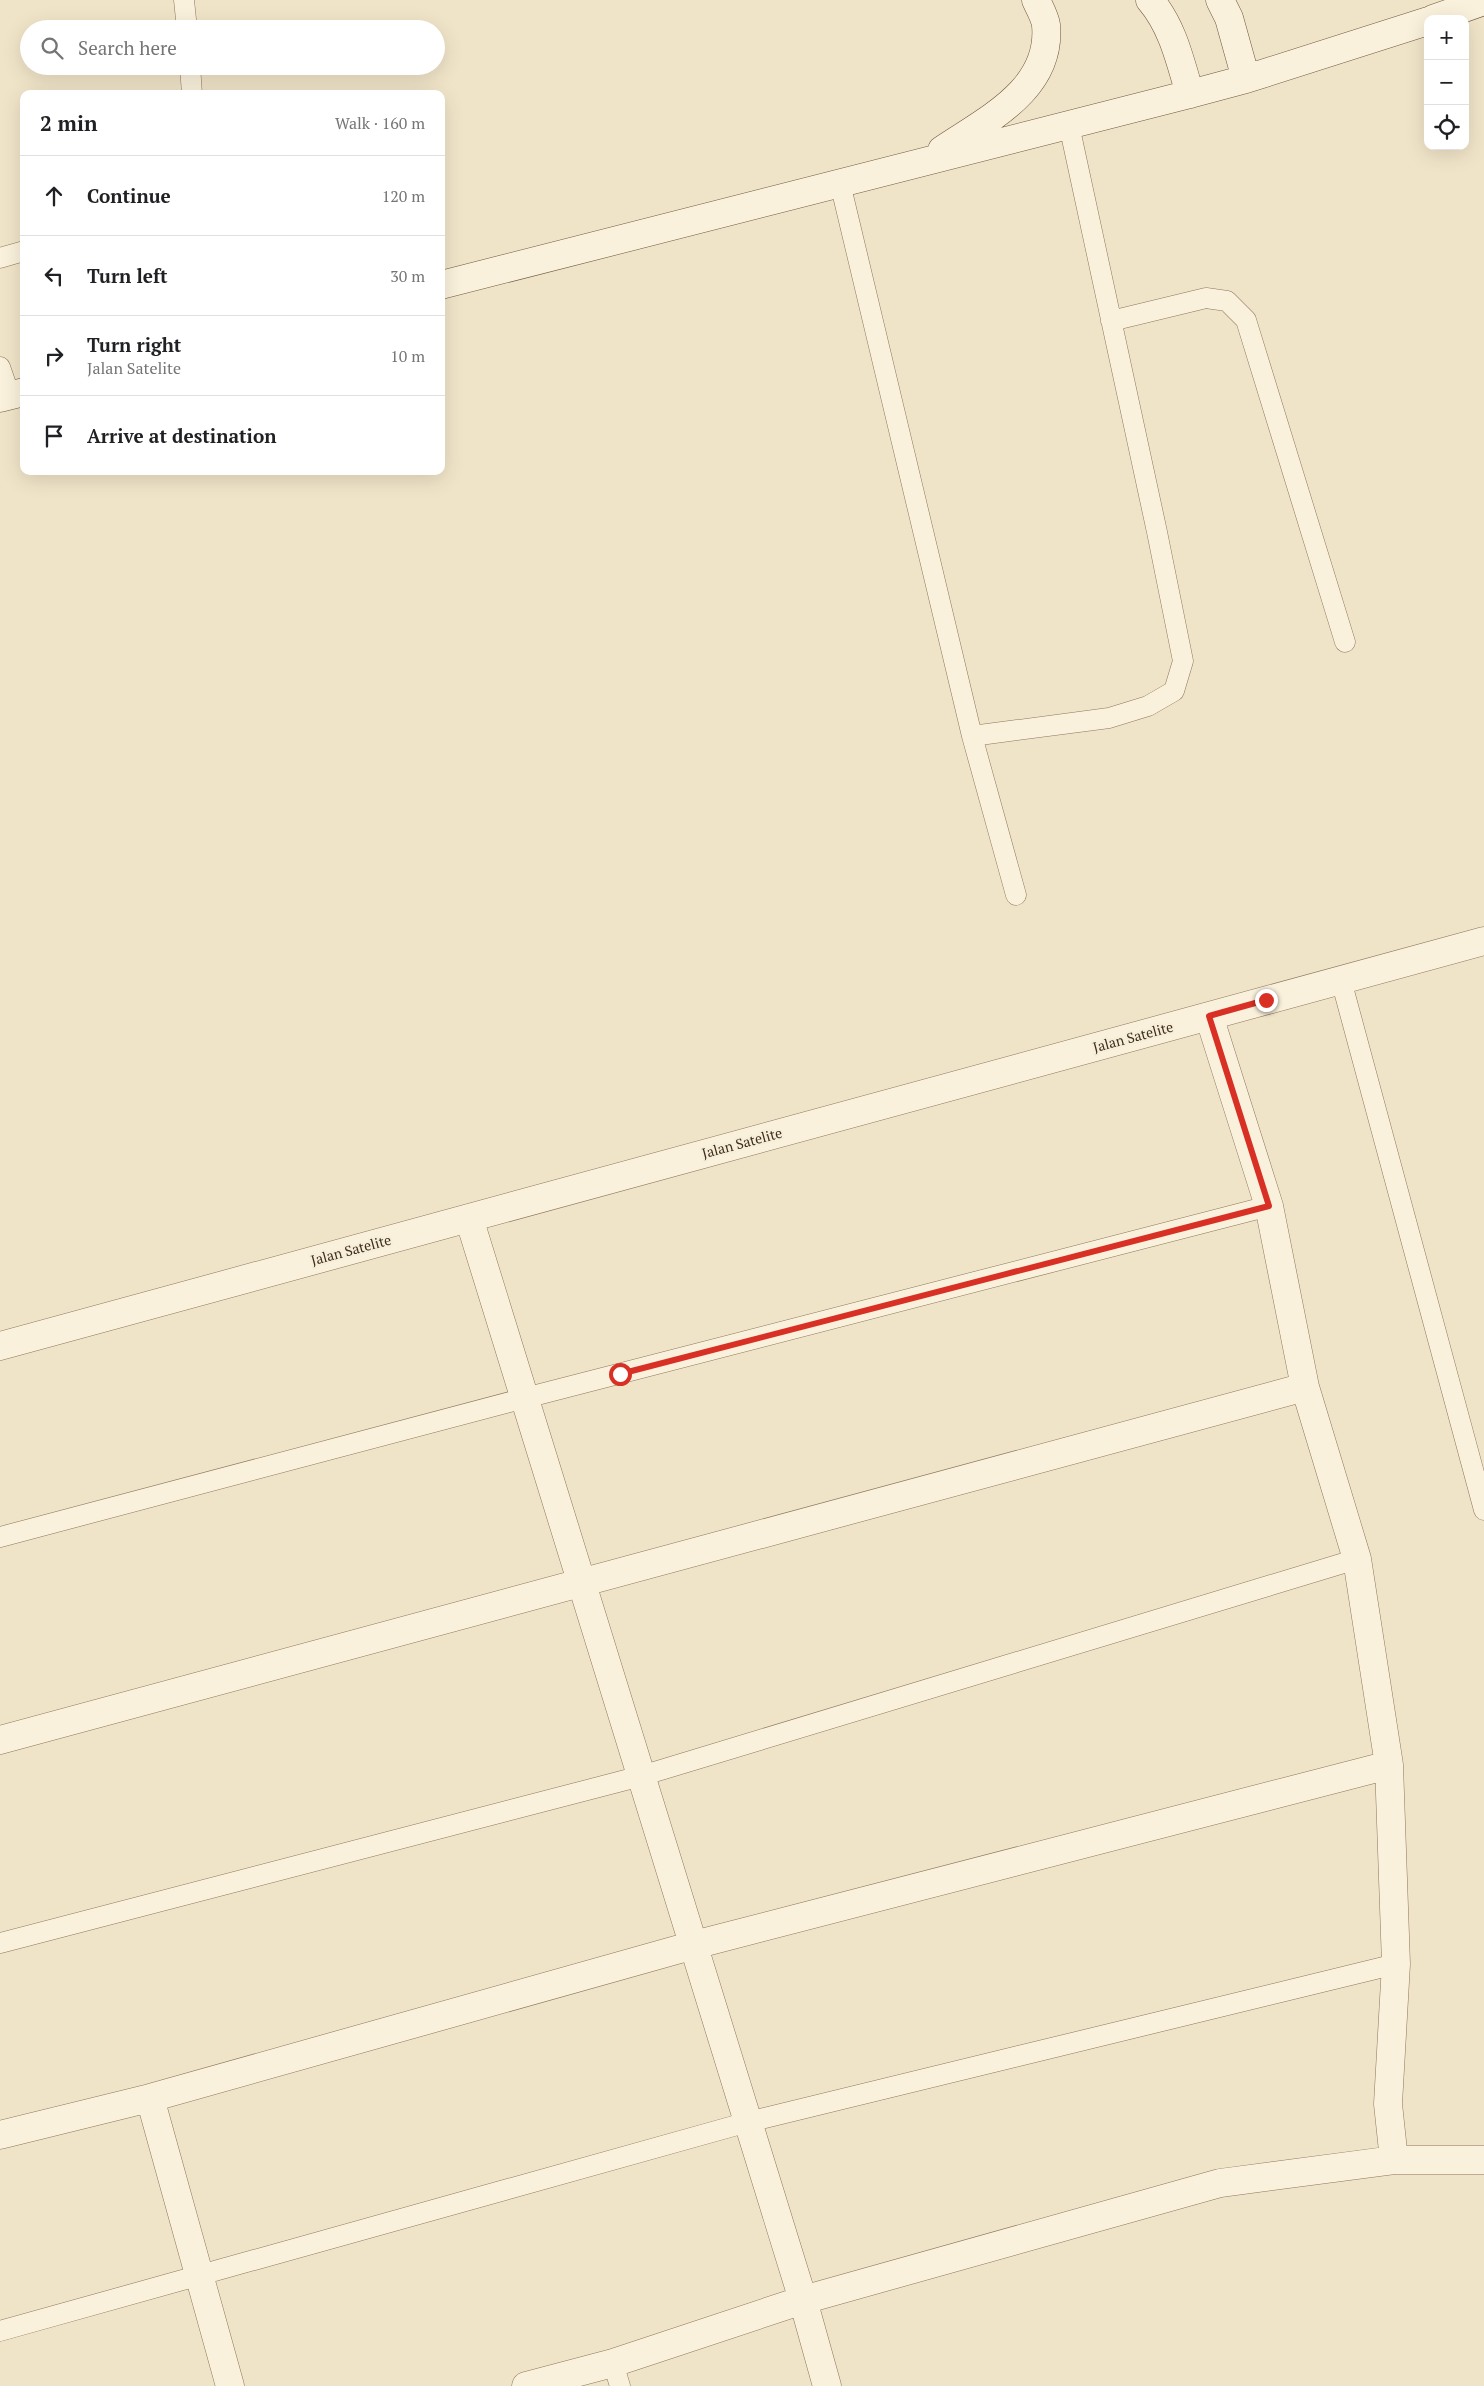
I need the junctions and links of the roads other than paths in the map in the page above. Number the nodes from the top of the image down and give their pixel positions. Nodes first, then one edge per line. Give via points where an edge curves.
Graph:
1 (184, 0) edge
2 (1036, 0) edge
3 (1150, 0) edge
4 (1220, 0) edge
5 (1484, 1) edge
6 (1444, 15) edge
7 (186, 20) edge
8 (1424, 21) edge
9 (191, 75) edge
10 (1246, 79) junction
11 (192, 90) edge
12 (1190, 94) junction
13 (1068, 125) junction
14 (926, 161) junction
15 (840, 183) junction
16 (20, 252) edge
17 (0, 258) edge
18 (445, 284) edge
19 (1111, 321) junction
20 (0, 367) edge
21 (11, 395) edge
22 (1345, 642) dead end
23 (972, 736) junction
24 (1016, 895) dead end
25 (1484, 941) edge
26 (1341, 980) junction
27 (1209, 1016) junction
28 (1269, 1206) junction
29 (469, 1218) junction
30 (0, 1346) edge
31 (1305, 1387) junction
32 (525, 1398) junction
33 (1484, 1510) edge
34 (0, 1537) edge
35 (1357, 1559) junction
36 (581, 1583) junction
37 (0, 1740) edge
38 (1389, 1765) junction
39 (641, 1776) junction
40 (0, 1943) edge
41 (694, 1946) junction
42 (1396, 1964) junction
43 (150, 2098) junction
44 (748, 2122) junction
45 (0, 2135) edge
46 (1394, 2160) junction
47 (1484, 2160) edge
48 (198, 2278) junction
49 (803, 2300) junction
50 (0, 2332) edge
51 (617, 2374) edge
52 (230, 2386) edge
53 (526, 2386) edge
54 (827, 2386) edge

1 - 7 lane
2 - 14 street via 1046,23 1045,57 1028,87 1000,111
3 - 12 street via 1173,38
4 - 10 street via 1229,18
5 - 6 street
8 - 10 street
9 - 11 lane
10 - 12 street
12 - 13 street
13 - 14 street
13 - 19 lane
14 - 15 street
15 - 18 street
15 - 23 lane
16 - 17 lane
19 - 22 lane via 1206,298 1227,301 1246,320
19 - 23 lane via 1183,661 1174,691 1148,706 1109,718
20 - 21 lane
23 - 24 lane
25 - 26 street, Jalan Satelite
26 - 27 street, Jalan Satelite
26 - 33 lane
27 - 28 street
27 - 29 street, Jalan Satelite
28 - 31 street
28 - 32 lane
29 - 30 street, Jalan Satelite
29 - 32 street
31 - 35 street
31 - 36 street
32 - 34 lane
32 - 36 street
35 - 38 street
35 - 39 lane
36 - 37 street
36 - 39 street
38 - 41 street
38 - 42 street
39 - 40 lane
39 - 41 street
41 - 43 street
41 - 44 street
42 - 44 lane
42 - 46 street via 1388,2104
43 - 45 street
43 - 48 street
44 - 48 lane
44 - 49 street
46 - 47 street
46 - 49 street via 1220,2183
48 - 50 lane
48 - 52 street
49 - 51 street
49 - 54 street
51 - 53 street

